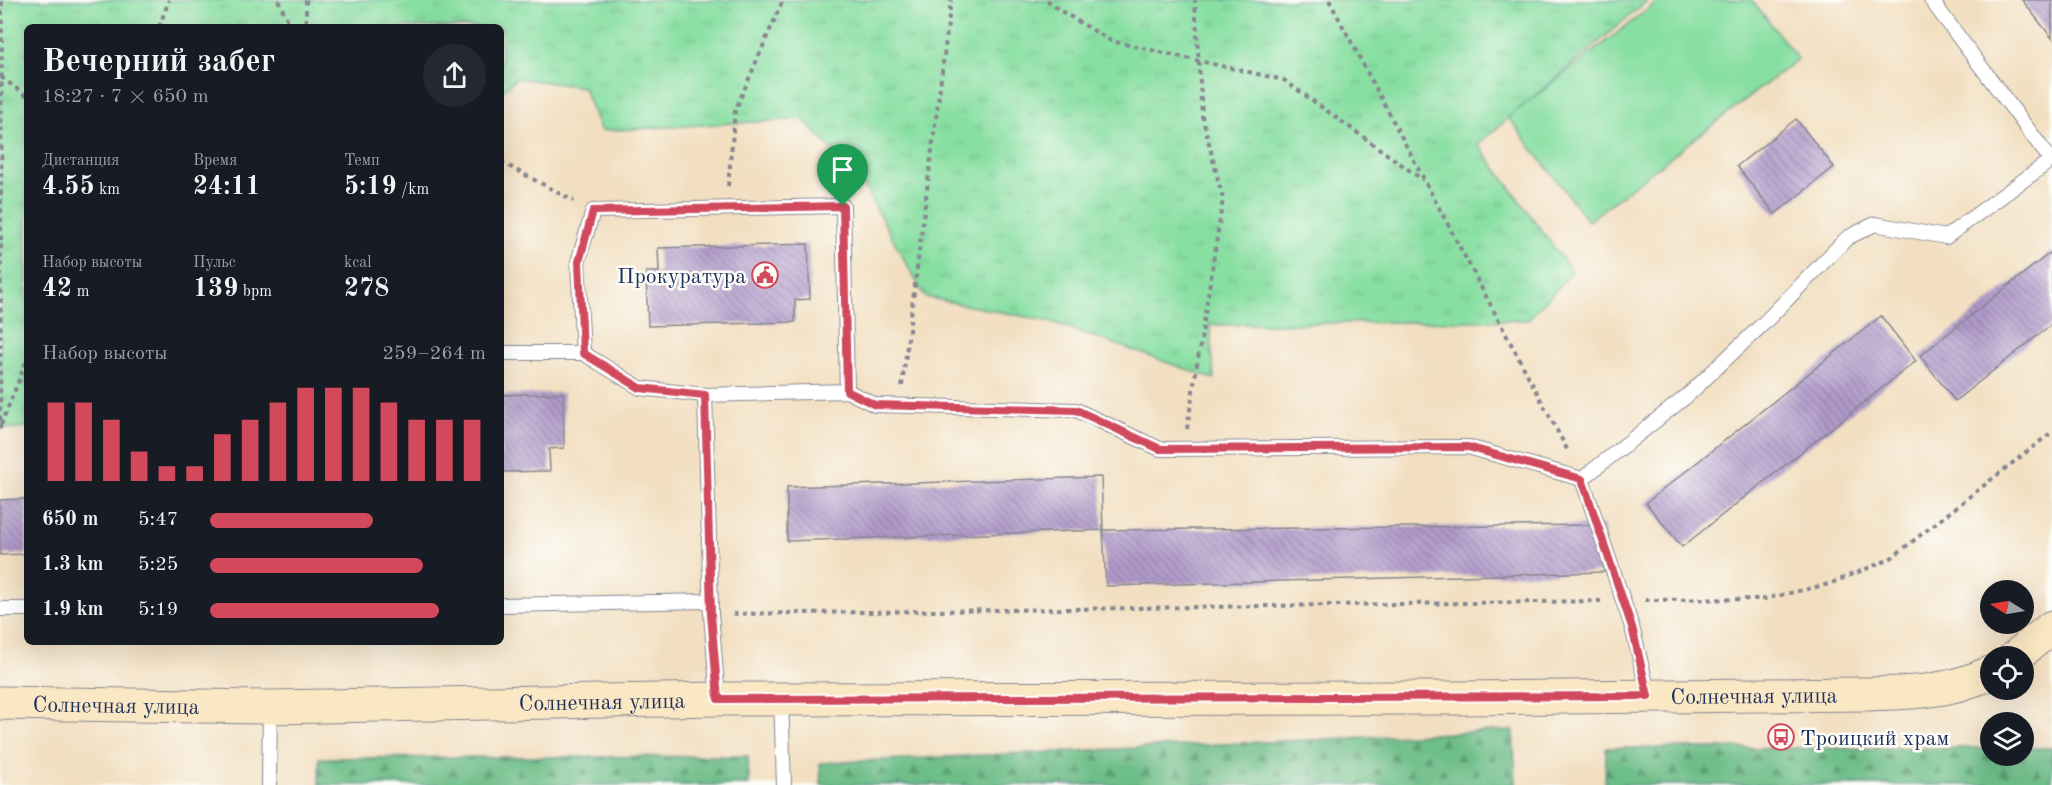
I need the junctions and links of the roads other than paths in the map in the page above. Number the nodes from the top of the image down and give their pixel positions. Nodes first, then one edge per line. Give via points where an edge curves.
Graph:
1 (1931, 0) edge
2 (504, 353) edge
3 (583, 353) junction
4 (847, 391) junction
5 (705, 395) junction
6 (1582, 479) junction
7 (504, 605) edge
8 (711, 607) junction
9 (0, 609) edge
10 (24, 609) edge
11 (2052, 627) edge
12 (2029, 646) edge
13 (1980, 678) edge
14 (1648, 696) junction
15 (718, 699) junction
16 (781, 699) junction
17 (0, 703) edge
18 (270, 707) junction
19 (269, 785) edge
20 (784, 785) edge

1 - 6 lane via 2051,160 1946,237 1875,224 1847,238 1688,395
2 - 3 lane
3 - 4 lane via 579,262 593,211 843,206
3 - 5 lane via 640,388
4 - 5 lane
4 - 6 lane via 875,405 1076,410 1160,449 1468,447
5 - 8 lane
6 - 14 lane via 1632,627
7 - 8 lane
8 - 15 lane
9 - 10 lane
11 - 12 main road
13 - 14 main road, Солнечная улица via 1968,684 1919,692
14 - 16 main road, Солнечная улица
15 - 16 main road, Солнечная улица
15 - 18 main road, Солнечная улица
16 - 20 lane
17 - 18 main road, Солнечная улица
18 - 19 lane

